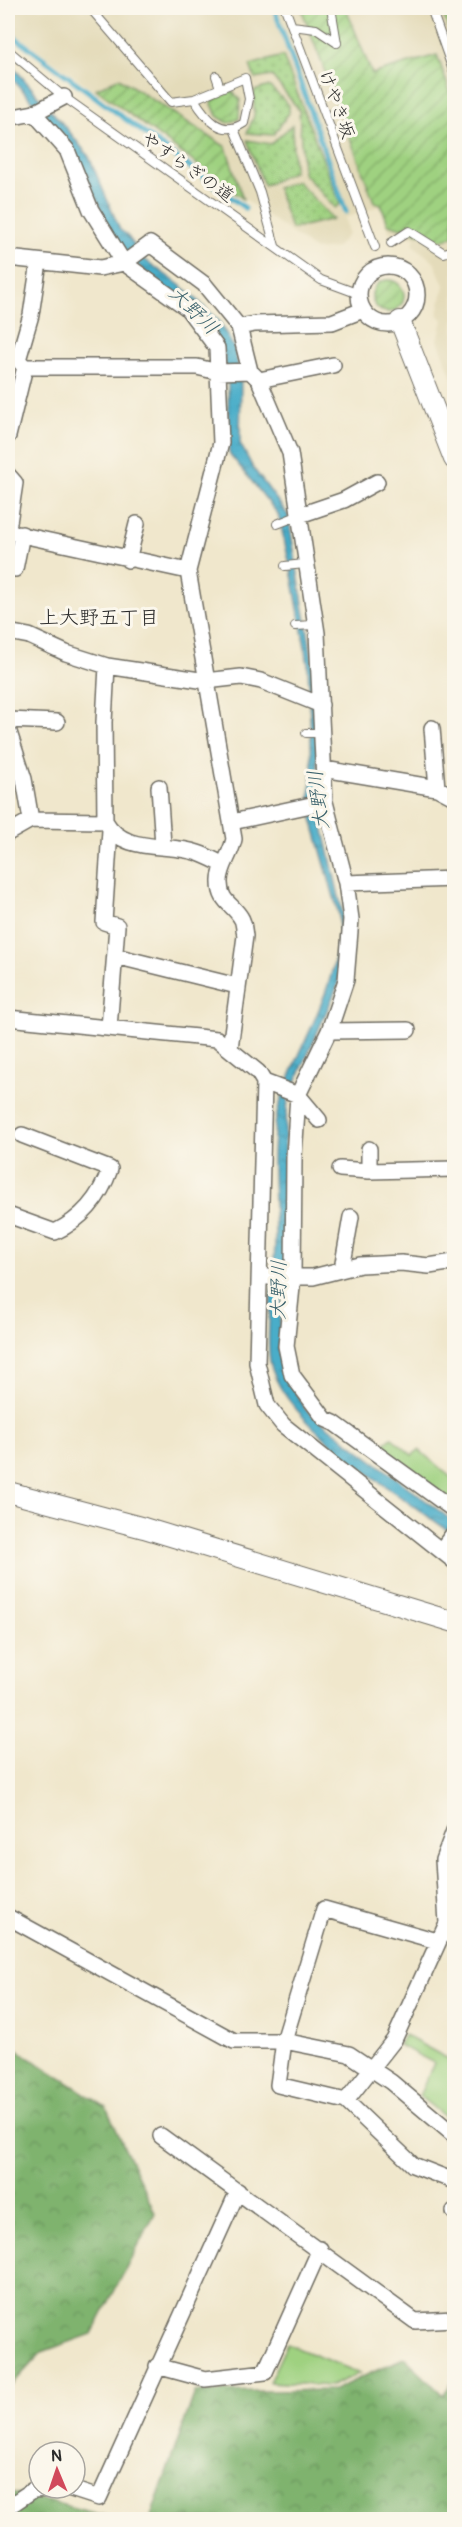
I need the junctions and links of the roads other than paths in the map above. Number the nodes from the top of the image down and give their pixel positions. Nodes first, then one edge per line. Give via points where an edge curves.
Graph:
1 (90, 8) edge
2 (285, 8) edge
3 (331, 8) edge
4 (431, 8) edge
5 (292, 26) junction
6 (8, 50) edge
7 (454, 73) edge
8 (216, 76) dead end
9 (220, 88) junction
10 (64, 97) junction
11 (194, 99) junction
12 (34, 113) junction
13 (8, 121) edge
14 (234, 129) junction
15 (391, 243) dead end
16 (275, 247) junction
17 (375, 247) dead end
18 (454, 250) edge
19 (8, 258) edge
20 (39, 262) junction
21 (124, 264) junction
22 (359, 294) junction
23 (363, 310) junction
24 (400, 321) junction
25 (239, 327) junction
26 (333, 365) dead end
27 (25, 367) junction
28 (218, 372) junction
29 (255, 375) junction
30 (8, 436) edge
31 (454, 459) edge
32 (8, 475) edge
33 (377, 482) dead end
34 (300, 514) junction
35 (137, 524) dead end
36 (277, 524) dead end
37 (12, 532) edge
38 (128, 560) junction
39 (305, 564) junction
40 (285, 566) dead end
41 (15, 569) dead end
42 (188, 571) junction
43 (314, 625) junction
44 (295, 626) dead end
45 (8, 632) edge
46 (107, 666) junction
47 (206, 681) junction
48 (321, 705) junction
49 (8, 720) edge
50 (57, 722) dead end
51 (432, 728) dead end
52 (8, 729) edge
53 (306, 733) dead end
54 (323, 733) junction
55 (324, 769) junction
56 (159, 787) dead end
57 (437, 788) junction
58 (454, 797) edge
59 (325, 802) junction
60 (31, 820) junction
61 (232, 822) junction
62 (108, 825) junction
63 (8, 833) edge
64 (163, 845) junction
65 (224, 865) junction
66 (454, 879) edge
67 (346, 883) junction
68 (115, 956) junction
69 (237, 986) junction
70 (8, 1018) edge
71 (109, 1028) junction
72 (329, 1030) junction
73 (408, 1030) dead end
74 (230, 1048) junction
75 (271, 1085) junction
76 (298, 1095) junction
77 (319, 1120) dead end
78 (22, 1135) dead end
79 (369, 1149) dead end
80 (340, 1169) dead end
81 (454, 1169) edge
82 (369, 1171) junction
83 (8, 1215) edge
84 (351, 1217) dead end
85 (454, 1262) edge
86 (342, 1269) junction
87 (260, 1277) junction
88 (293, 1277) junction
89 (8, 1492) edge
90 (454, 1510) edge
91 (454, 1533) edge
92 (442, 1549) junction
93 (454, 1562) edge
94 (454, 1622) edge
95 (454, 1832) edge
96 (449, 1862) edge
97 (8, 1917) edge
98 (437, 1941) junction
99 (284, 2041) junction
100 (371, 2069) junction
101 (346, 2101) junction
102 (454, 2135) edge
103 (161, 2136) dead end
104 (454, 2181) edge
105 (238, 2191) junction
106 (320, 2249) junction
107 (454, 2319) edge
108 (157, 2366) junction
109 (27, 2494) edge
110 (87, 2494) edge
111 (14, 2503) dead end

1 - 11 lane via 171,102
2 - 5 lane, けやき坂
3 - 5 lane via 337,43 316,29
4 - 7 lane
5 - 17 lane, けやき坂
6 - 10 lane, やすらぎの道
8 - 9 lane
9 - 11 lane
9 - 14 lane via 245,78 249,99 244,123
10 - 12 street
10 - 16 lane, やすらぎの道
11 - 14 lane via 206,117 221,128
12 - 13 street
12 - 21 street via 67,150 92,210
14 - 16 lane via 260,192
15 - 18 lane via 409,231 444,253
16 - 22 lane, やすらぎの道 via 321,280
19 - 20 street
20 - 21 street via 100,268
20 - 27 street via 31,315 18,360
21 - 25 street via 150,243 204,284
21 - 28 street via 187,308 217,348
22 - 23 street
22 - 24 street via 360,285 372,271 390,266 407,273 416,299
23 - 24 street via 383,323
23 - 25 street via 332,322
24 - 31 street
25 - 29 street
26 - 29 street
27 - 28 street via 197,367
27 - 30 street
28 - 29 street
28 - 42 street via 220,443
29 - 34 street via 291,453
32 - 37 street via 15,483
33 - 34 street via 344,500
34 - 36 lane
34 - 39 street
35 - 38 street
37 - 38 street
37 - 41 street
38 - 42 street
39 - 40 lane
39 - 43 street
42 - 47 street
43 - 44 lane
43 - 48 street
45 - 46 street via 29,636
46 - 47 street
46 - 62 street via 104,722
47 - 48 street via 241,677 261,681
47 - 61 street
48 - 54 street
49 - 50 street
51 - 57 street
52 - 60 street via 24,779
53 - 54 lane
54 - 55 street
55 - 57 street
55 - 59 street
56 - 64 street
57 - 58 street
59 - 61 street
59 - 67 street
60 - 62 street
60 - 63 street
61 - 65 street via 234,839
62 - 64 street via 131,844
62 - 68 street via 104,922 117,926
64 - 65 street via 198,853
65 - 69 street via 219,882 222,898 241,918 245,936
66 - 67 street
67 - 72 street via 351,919 346,980
68 - 69 street
68 - 71 street
69 - 74 street
70 - 71 street
71 - 74 street via 217,1039
72 - 73 street
72 - 76 street
74 - 75 street
75 - 76 street
75 - 87 street
76 - 77 street
76 - 88 street
78 - 83 street via 110,1169 103,1189 75,1223 55,1232
79 - 82 street
80 - 82 street
81 - 82 street
84 - 86 street
85 - 86 street via 429,1266 360,1264
86 - 88 street via 313,1277
87 - 88 street
87 - 92 street via 257,1363 267,1405 283,1425
88 - 90 street via 285,1346 292,1375 326,1419
89 - 94 street via 144,1528
91 - 92 street
92 - 93 street
95 - 96 street
96 - 98 street via 447,1923
97 - 99 street via 234,2041
98 - 99 street via 324,1909
98 - 100 street via 393,2040
99 - 100 street via 349,2054
99 - 101 street via 278,2085
100 - 101 street
100 - 102 street
101 - 104 street via 413,2165
103 - 105 street
105 - 106 street
105 - 108 street
106 - 107 street via 415,2321
106 - 108 street via 265,2372 205,2379
108 - 110 street via 99,2498
109 - 111 street

